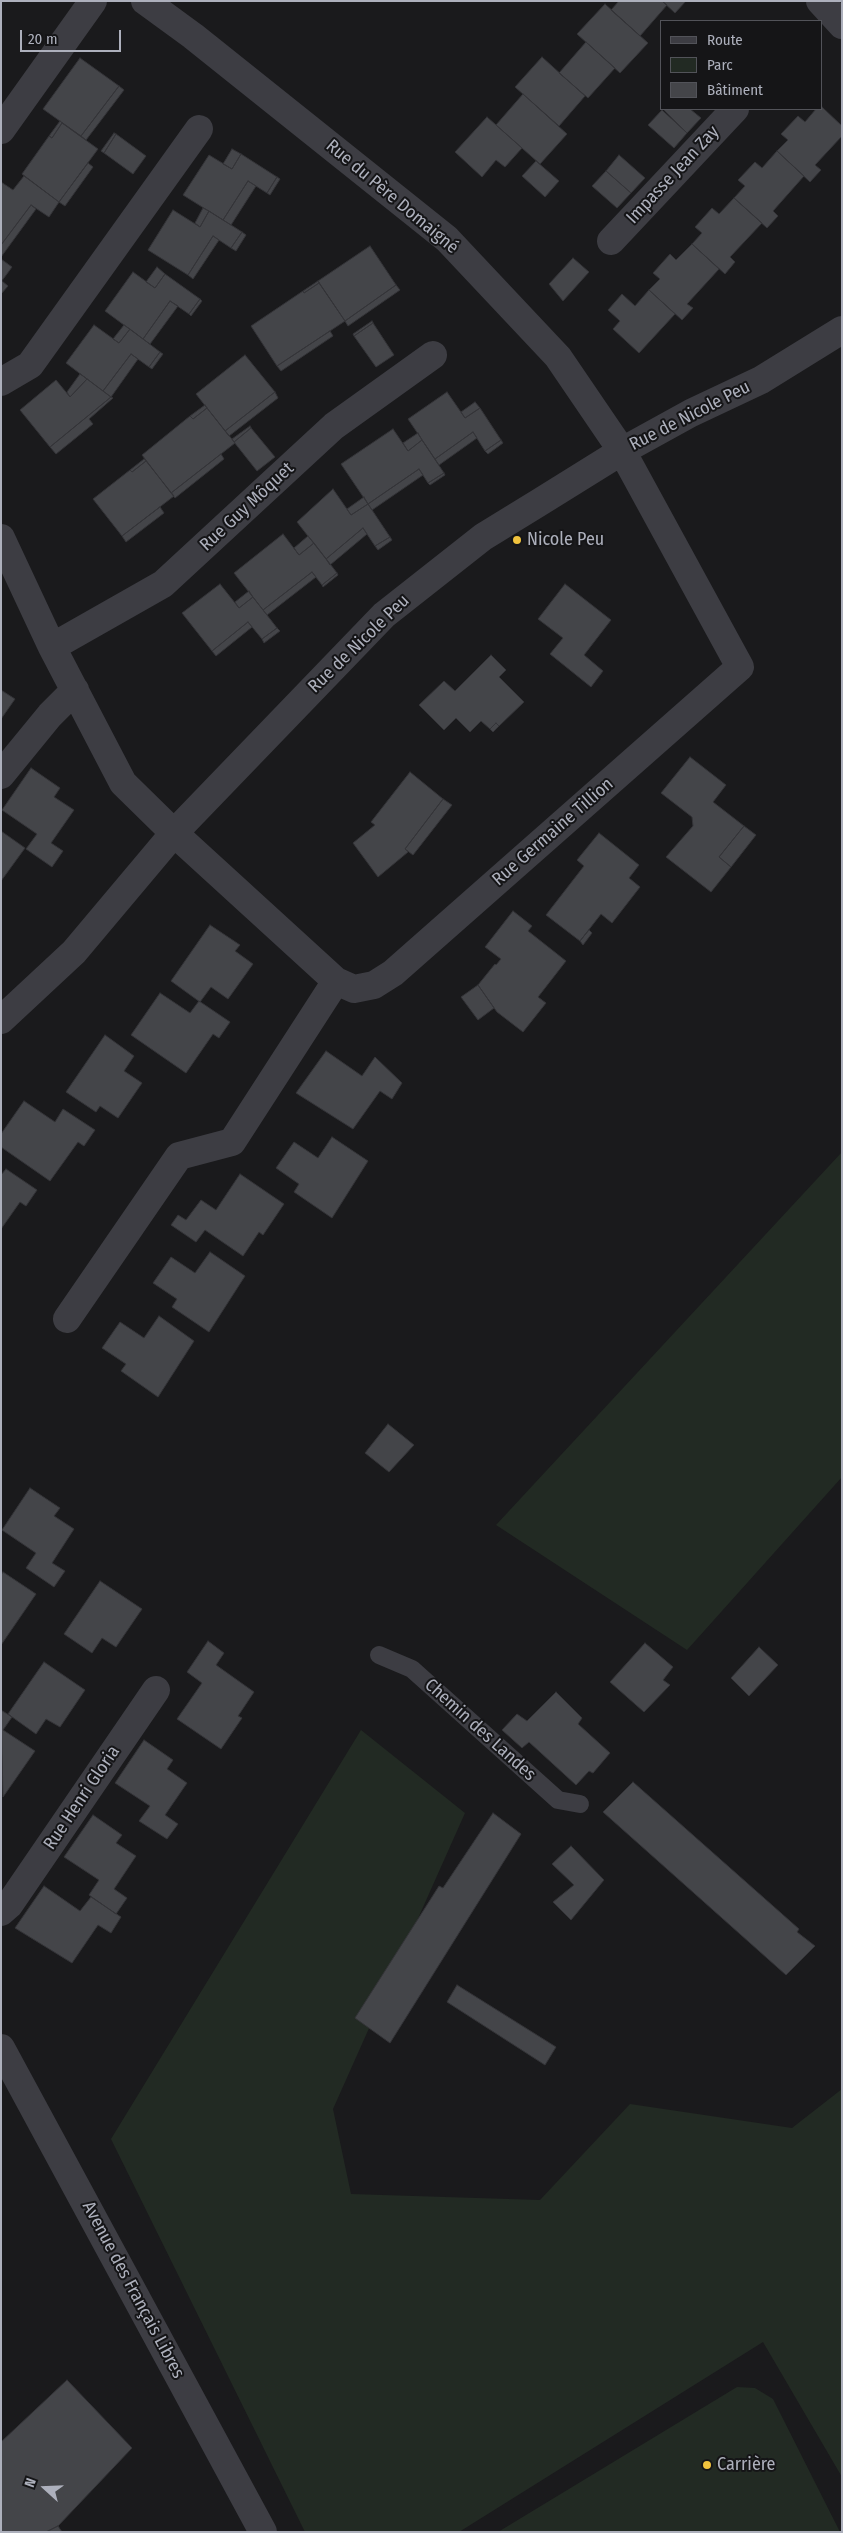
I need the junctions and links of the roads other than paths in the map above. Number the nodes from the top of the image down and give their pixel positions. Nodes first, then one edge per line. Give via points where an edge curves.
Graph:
1 (93, 1) edge
2 (145, 1) edge
3 (734, 110) edge
4 (199, 129) dead end
5 (1, 130) edge
6 (611, 241) dead end
7 (842, 330) edge
8 (433, 355) dead end
9 (1, 382) edge
10 (622, 451) junction
11 (1, 538) edge
12 (52, 647) junction
13 (75, 690) junction
14 (1, 776) edge
15 (174, 833) junction
16 (336, 981) junction
17 (1, 1020) edge
18 (67, 1319) dead end
19 (379, 1655) dead end
20 (156, 1690) dead end
21 (580, 1804) dead end
22 (4, 1903) edge
23 (1, 2048) edge
24 (263, 2532) edge

1 - 5 street
2 - 10 street, Rue du Père Domaigné via 447,239 558,357
3 - 6 street, Impasse Jean Zay
4 - 9 street via 30,365
7 - 10 street, Rue de Nicole Peu via 761,380
8 - 12 street, Rue Guy Môquet via 334,426 163,584
10 - 15 street, Rue de Nicole Peu via 483,537 384,615
10 - 16 street, Rue Germaine Tillion via 740,666 393,973 374,985 354,989
11 - 12 street
12 - 13 street
13 - 14 street via 50,715
13 - 15 street via 123,783
15 - 16 street, Rue Germaine Tillion
15 - 17 street, Rue de Nicole Peu via 74,952
16 - 18 street via 232,1142 179,1156
19 - 21 lane, Chemin des Landes via 412,1669 558,1800
20 - 22 street, Rue Henri Gloria
23 - 24 street, Avenue des Français Libres

